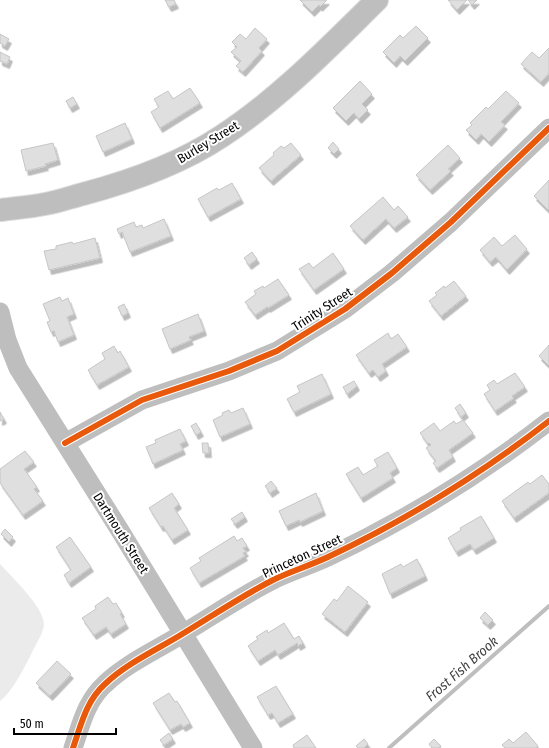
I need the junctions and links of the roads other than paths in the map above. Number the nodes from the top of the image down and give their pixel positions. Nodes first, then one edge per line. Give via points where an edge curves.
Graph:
1 (377, 0) edge
2 (549, 128) edge
3 (0, 210) edge
4 (0, 312) edge
5 (549, 421) edge
6 (65, 443) junction
7 (183, 634) junction
8 (73, 748) edge
9 (253, 748) edge

1 - 3 main road, Burley Street via 327,50 270,101 222,136 180,160 147,174 81,195 46,204
2 - 6 street, Trinity Street via 451,222 345,309 277,351 229,371 142,400
4 - 6 street, Dartmouth Street via 18,368
5 - 7 street, Princeton Street via 473,476 386,528 275,579
6 - 7 street, Dartmouth Street
7 - 8 street, Princeton Street via 135,662 106,683 94,696 86,711
7 - 9 street, Dartmouth Street

